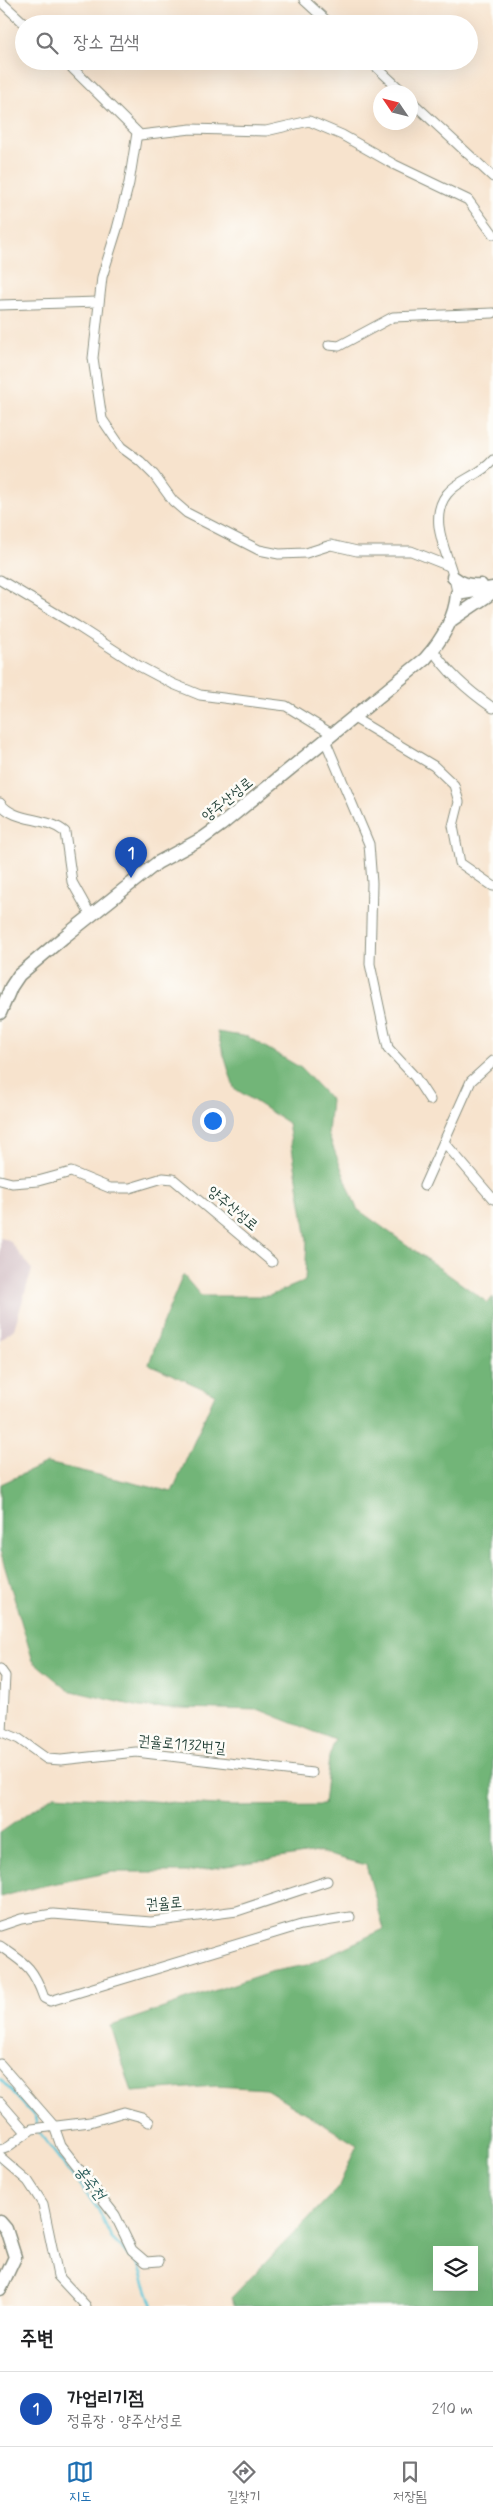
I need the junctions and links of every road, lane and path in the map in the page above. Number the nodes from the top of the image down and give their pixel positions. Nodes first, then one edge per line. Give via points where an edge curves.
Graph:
1 (304, 0) edge
2 (0, 1) edge
3 (15, 15) edge
4 (320, 15) edge
5 (74, 70) edge
6 (380, 70) edge
7 (396, 85) edge
8 (418, 107) edge
9 (137, 132) junction
10 (493, 177) edge
11 (493, 234) edge
12 (98, 302) junction
13 (0, 305) edge
14 (493, 313) edge
15 (329, 345) dead end
16 (493, 460) edge
17 (451, 571) junction
18 (0, 580) edge
19 (493, 587) edge
20 (493, 592) edge
21 (457, 594) junction
22 (450, 621) junction
23 (433, 650) junction
24 (493, 708) edge
25 (354, 718) junction
26 (329, 737) junction
27 (0, 803) edge
28 (493, 886) edge
29 (91, 916) junction
30 (0, 1013) edge
31 (493, 1061) edge
32 (430, 1100) dead end
33 (444, 1142) junction
34 (0, 1180) edge
35 (424, 1186) dead end
36 (493, 1199) edge
37 (272, 1262) dead end
38 (0, 1669) edge
39 (312, 1773) dead end
40 (327, 1881) dead end
41 (350, 1917) dead end
42 (0, 1926) edge
43 (0, 1946) edge
44 (0, 2064) edge
45 (0, 2102) edge
46 (149, 2122) dead end
47 (54, 2126) junction
48 (29, 2130) junction
49 (0, 2150) edge
50 (0, 2157) edge
51 (0, 2222) edge
52 (159, 2261) dead end
53 (0, 2289) edge
54 (86, 2306) edge

1 - 4 street
2 - 3 street
5 - 9 street
6 - 7 street
8 - 10 street
9 - 11 street via 140,135 191,129 266,131 309,121 468,200
9 - 12 street via 129,183
12 - 13 street
12 - 17 street via 93,358 102,418 121,447 147,468 187,513 259,550 278,554 306,553 331,545 357,551 410,551
14 - 15 street via 393,317 339,346
16 - 17 street, 양주산성로 via 481,472 452,488 441,504 440,526
17 - 19 street via 461,583
17 - 21 street, 양주산성로
18 - 26 street via 173,684 200,695 286,706
19 - 21 street
20 - 22 street
21 - 22 street, 양주산성로
22 - 23 street, 양주산성로
23 - 24 street via 442,664 474,695
23 - 25 street, 양주산성로
25 - 26 street, 양주산성로
25 - 28 street via 434,766 454,785 459,802 453,826 460,863
26 - 29 street, 양주산성로 via 221,825 157,863
26 - 32 street via 369,844 372,884 370,964 388,1048 415,1077
27 - 29 street via 4,809 17,815 49,822 65,832 72,882
29 - 30 street, 양주산성로 via 19,976
31 - 33 street via 471,1081
33 - 35 street
33 - 36 street
34 - 37 street, 양주산성로 via 12,1183 72,1172 110,1188 130,1188 162,1178 173,1179
38 - 39 street, 권율로1132번길 via 5,1676 2,1732 19,1739 47,1759 136,1752
40 - 42 street, 권율로 via 237,1912 151,1922 53,1914
41 - 43 street via 301,1925 50,2001 44,1998 37,1977 28,1966
44 - 47 street
45 - 48 street
46 - 47 street via 124,2112 90,2122
47 - 48 street
47 - 52 street via 60,2146 115,2215 132,2250 146,2262
48 - 49 street
50 - 54 street via 28,2181 43,2204 58,2276
51 - 53 street via 6,2229 15,2257

